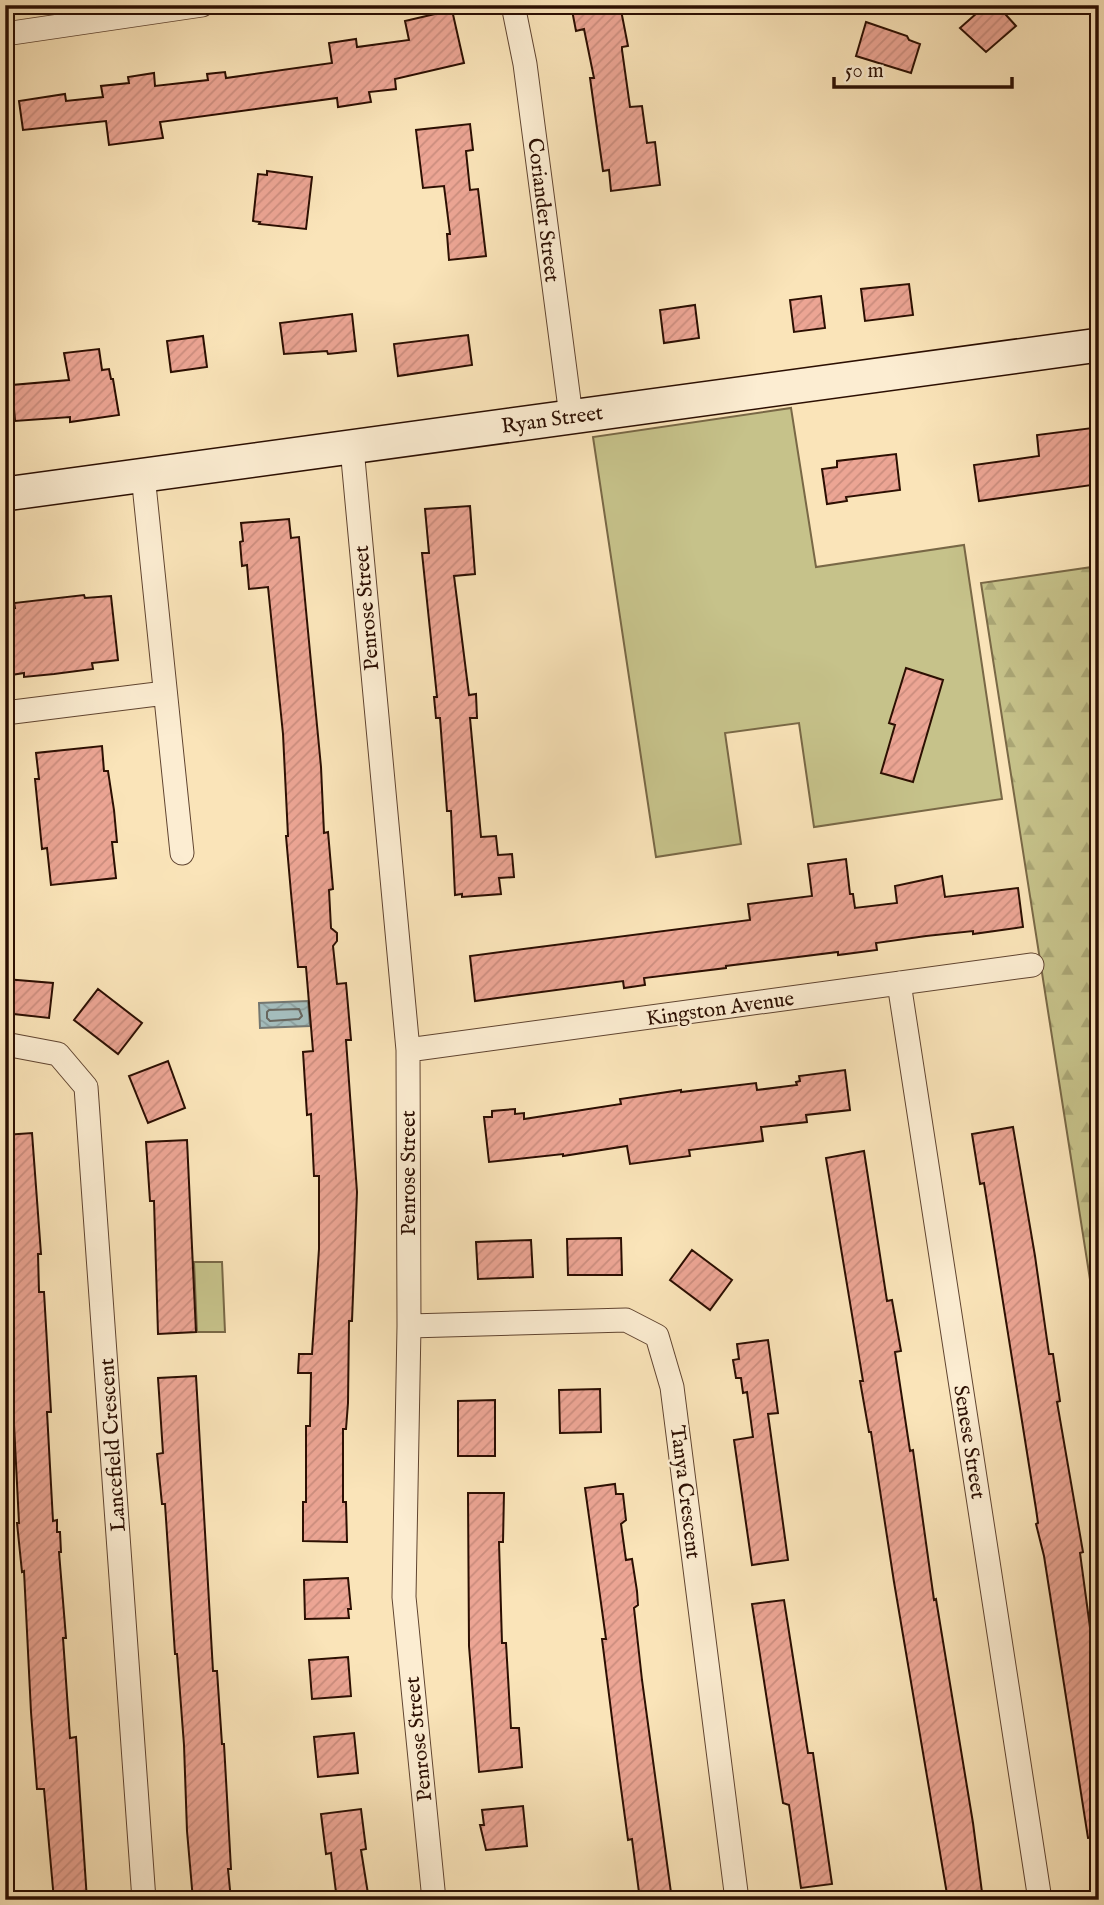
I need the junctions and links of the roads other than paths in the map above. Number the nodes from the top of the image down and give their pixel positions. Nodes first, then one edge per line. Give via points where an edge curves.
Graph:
1 (202, 5) edge
2 (513, 5) edge
3 (5, 34) edge
4 (1099, 345) edge
5 (570, 416) junction
6 (352, 448) junction
7 (143, 475) junction
8 (5, 494) edge
9 (165, 693) junction
10 (5, 713) edge
11 (183, 853) dead end
12 (1032, 965) dead end
13 (899, 983) junction
14 (5, 1044) edge
15 (408, 1050) junction
16 (409, 1326) junction
17 (144, 1900) edge
18 (434, 1900) edge
19 (737, 1900) edge
20 (1040, 1900) edge

1 - 3 street
2 - 5 street, Coriander Street via 525,64
4 - 5 street, Ryan Street
5 - 6 street, Ryan Street
6 - 7 street, Ryan Street
6 - 15 street, Penrose Street
7 - 8 street, Ryan Street
7 - 9 street
9 - 10 street
9 - 11 street
12 - 13 street, Kingston Avenue
13 - 15 street, Kingston Avenue
13 - 20 street, Senese Street
14 - 17 street, Lancefield Crescent via 58,1054 86,1087
15 - 16 street, Penrose Street
16 - 18 street, Penrose Street via 404,1597
16 - 19 street, Tanya Crescent via 626,1320 657,1336 672,1387

